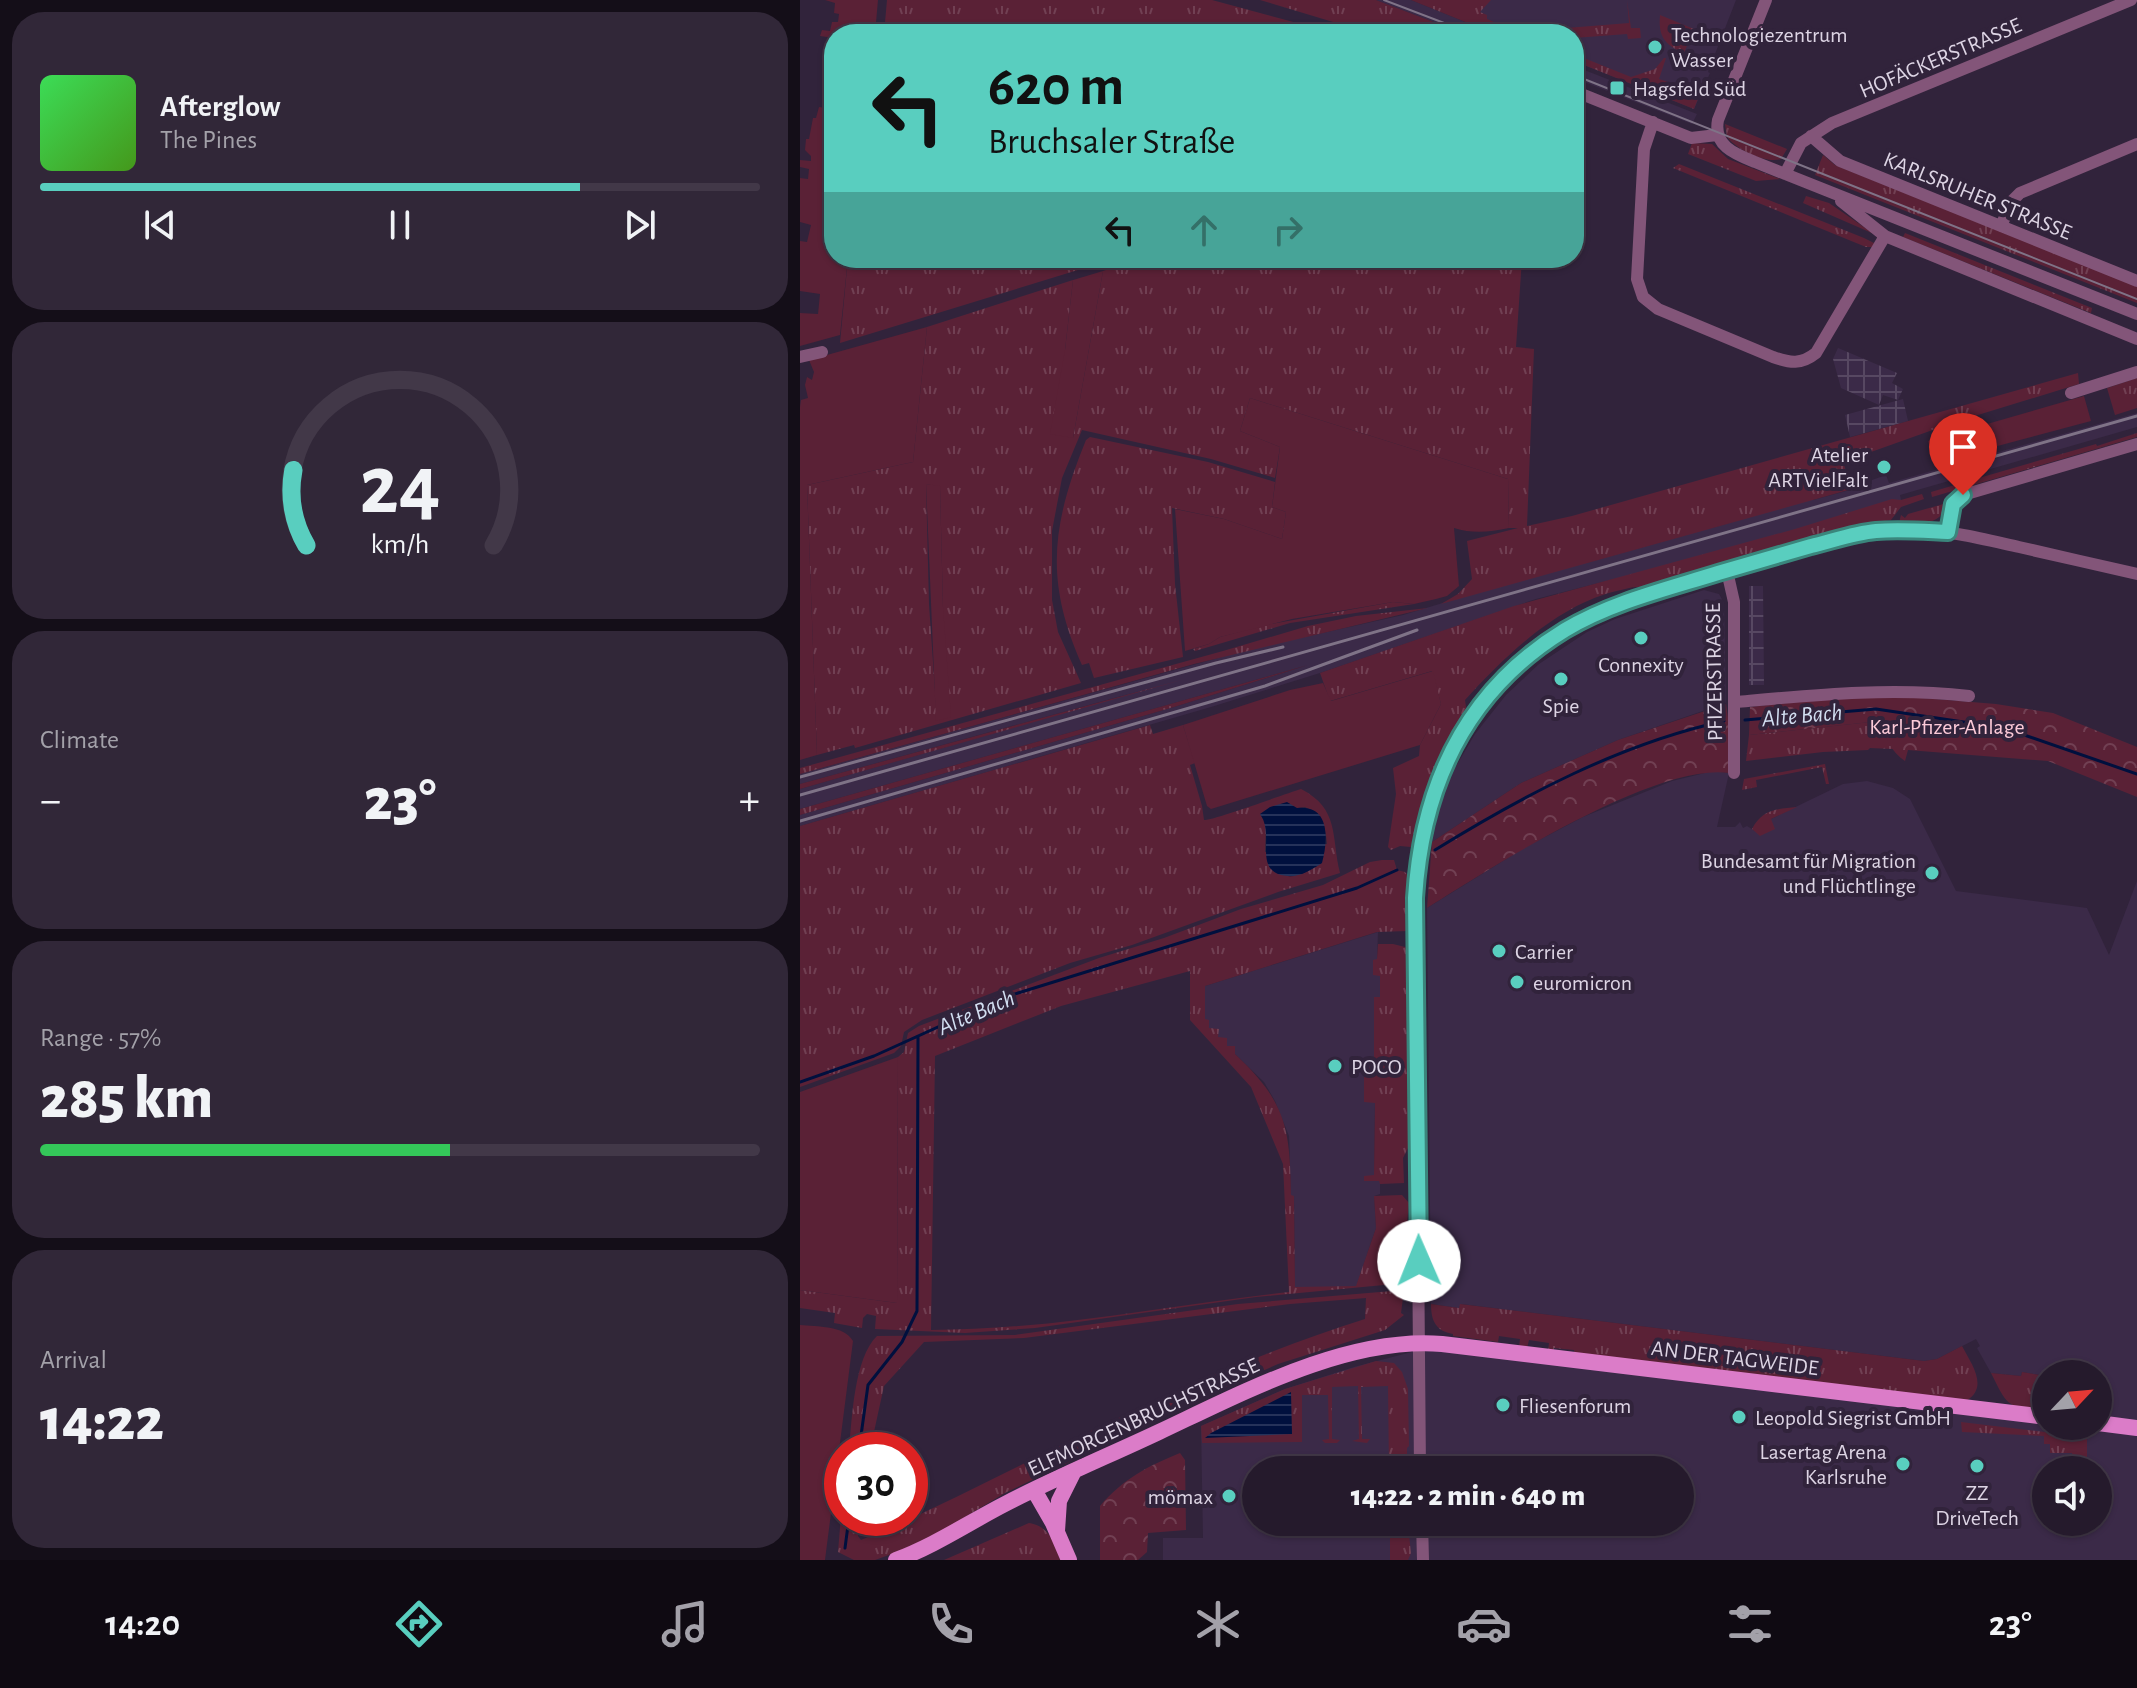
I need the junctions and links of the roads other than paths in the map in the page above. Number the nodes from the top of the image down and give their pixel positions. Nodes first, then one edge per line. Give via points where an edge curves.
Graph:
1 (1766, 0) edge
2 (2131, 0) edge
3 (1584, 95) edge
4 (1653, 122) junction
5 (1717, 135) junction
6 (1811, 136) junction
7 (2137, 144) edge
8 (1785, 174) junction
9 (1829, 191) junction
10 (2001, 226) junction
11 (1885, 236) junction
12 (2137, 281) edge
13 (2137, 314) edge
14 (2137, 339) edge
15 (822, 352) dead end
16 (800, 357) edge
17 (2137, 372) edge
18 (2071, 393) dead end
19 (2137, 444) edge
20 (1948, 532) junction
21 (1727, 571) junction
22 (2137, 574) edge
23 (1969, 696) dead end
24 (1736, 702) junction
25 (1734, 773) dead end
26 (1418, 1342) junction
27 (2032, 1415) edge
28 (2112, 1425) edge
29 (2137, 1428) edge
30 (1420, 1456) edge
31 (1073, 1473) junction
32 (1034, 1490) junction
33 (1057, 1532) junction
34 (1422, 1536) edge
35 (896, 1560) edge
36 (1069, 1560) edge
37 (1423, 1560) edge

1 - 5 street
2 - 6 street, HOFÄCKERSTRASSE
3 - 4 street
4 - 5 street via 1691,138
4 - 11 street via 1644,149 1637,279 1643,297 1658,309 1773,357 1802,361 1816,353
5 - 8 street via 1730,150
6 - 8 street, HOFÄCKERSTRASSE via 1799,145
6 - 10 street, KARLSRUHER STRASSE via 1840,161
7 - 10 street via 2020,193
8 - 9 street
9 - 11 street
9 - 13 street
10 - 12 street, KARLSRUHER STRASSE
11 - 14 street
15 - 16 street
17 - 18 street
19 - 20 street via 1963,495 1953,504
20 - 21 street via 1856,534
20 - 22 street
21 - 24 street, PFIZERSTRASSE via 1734,602
21 - 26 street via 1620,605 1537,650 1476,713 1438,777 1417,858 1415,898
23 - 24 street via 1876,691
24 - 25 street, PFIZERSTRASSE
26 - 27 main road, AN DER TAGWEIDE
26 - 30 street
26 - 31 main road, ELFMORGENBRUCHSTRASSE via 1375,1348 1273,1380
28 - 29 main road
31 - 32 main road, ELFMORGENBRUCHSTRASSE
31 - 33 main road via 1059,1501
32 - 33 main road
32 - 35 main road, ELFMORGENBRUCHSTRASSE
33 - 36 main road
34 - 37 street

